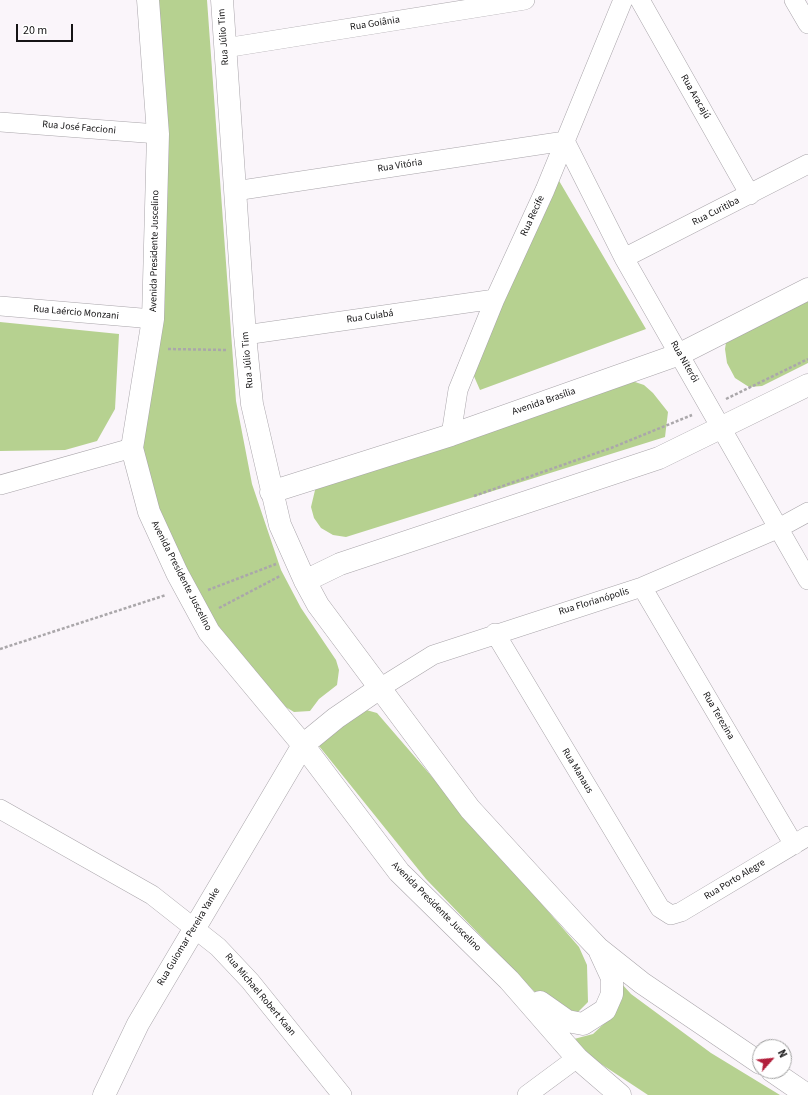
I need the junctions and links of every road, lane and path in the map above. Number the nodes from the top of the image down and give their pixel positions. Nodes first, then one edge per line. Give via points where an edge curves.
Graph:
1 (148, 0) edge
2 (222, 0) edge
3 (525, 0) edge
4 (623, 0) edge
5 (640, 0) edge
6 (794, 0) edge
7 (808, 24) edge
8 (225, 48) junction
9 (0, 122) edge
10 (158, 134) junction
11 (565, 140) junction
12 (808, 164) edge
13 (235, 191) junction
14 (750, 195) junction
15 (624, 258) junction
16 (808, 288) edge
17 (495, 299) junction
18 (0, 306) edge
19 (153, 319) junction
20 (246, 342) junction
21 (148, 349) junction
22 (680, 354) junction
23 (808, 359) edge
24 (808, 385) edge
25 (720, 402) dead end
26 (699, 412) dead end
27 (723, 428) junction
28 (451, 435) junction
29 (132, 448) junction
30 (0, 485) edge
31 (271, 492) junction
32 (468, 498) dead end
33 (808, 512) edge
34 (777, 529) junction
35 (295, 570) junction
36 (808, 580) edge
37 (642, 588) junction
38 (203, 592) dead end
39 (172, 594) dead end
40 (200, 617) junction
41 (495, 634) junction
42 (0, 649) edge
43 (380, 688) junction
44 (303, 745) junction
45 (330, 780) junction
46 (280, 782) junction
47 (0, 809) edge
48 (801, 841) edge
49 (660, 908) joint
50 (195, 928) junction
51 (598, 948) junction
52 (509, 980) junction
53 (577, 1058) junction
54 (752, 1058) edge
55 (784, 1079) edge
56 (104, 1095) edge
57 (342, 1095) edge
58 (527, 1095) edge
59 (620, 1095) edge
60 (807, 1095) edge

1 - 10 main road, Avenida Presidente Juscelino
2 - 8 main road, Rua Júlio Tim
3 - 8 street, Rua Goiânia
4 - 11 street, Rua Recife
5 - 14 street, Rua Aracajú
6 - 7 street
8 - 13 main road, Rua Júlio Tim
9 - 10 street, Rua José Faccioni
10 - 19 main road, Avenida Presidente Juscelino
11 - 13 street, Rua Vitória
11 - 15 street, Rua Niterói
11 - 17 street, Rua Recife
12 - 14 street, Rua Curitiba
13 - 20 main road, Rua Júlio Tim
14 - 15 street, Rua Curitiba
15 - 22 street, Rua Niterói
16 - 22 main road, Avenida Brasília
17 - 20 street, Rua Cuiabá
17 - 28 street, Rua Recife via 458,390
18 - 19 street, Rua Laércio Monzani
19 - 21 main road, Avenida Presidente Juscelino
20 - 21 path
20 - 31 main road, Rua Júlio Tim via 252,404
21 - 29 main road, Avenida Presidente Juscelino
22 - 27 street, Rua Niterói
22 - 28 main road, Avenida Brasília
23 - 25 path
24 - 27 main road
26 - 32 path via 611,448
27 - 34 street, Rua Niterói
27 - 35 main road via 659,458 340,564
28 - 31 main road, Avenida Brasília
29 - 30 street
29 - 40 main road, Avenida Presidente Juscelino via 149,512
31 - 35 main road, Rua Júlio Tim
33 - 34 street, Rua Florianópolis
34 - 36 street, Rua Niterói
34 - 37 street, Rua Florianópolis
35 - 38 path
35 - 40 path
35 - 43 main road, Rua Júlio Tim
37 - 41 street, Rua Florianópolis
37 - 48 street, Rua Terezina
39 - 42 path
40 - 44 main road, Avenida Presidente Juscelino via 208,632
41 - 43 street, Rua Florianópolis via 433,655
41 - 49 street, Rua Manaus
43 - 44 main road, Rua Guiomar Pereira Yanke via 336,718
43 - 51 main road via 470,809
44 - 45 main road, Avenida Presidente Juscelino
44 - 46 main road, Rua Guiomar Pereira Yanke
45 - 46 main road via 311,774 291,776
45 - 52 main road, Avenida Presidente Juscelino via 399,872
46 - 50 main road, Rua Guiomar Pereira Yanke
47 - 50 street, Rua Michael Robert Kaan via 152,895
48 - 49 street, Rua Porto Alegre via 681,912 671,915
50 - 56 main road, Rua Guiomar Pereira Yanke via 138,1024
50 - 57 street, Rua Michael Robert Kaan via 218,947 250,981
51 - 52 main road via 612,978 612,994 605,1010 583,1024 567,1022
51 - 54 main road via 642,983
52 - 53 main road, Avenida Presidente Juscelino
53 - 58 street
53 - 59 main road, Avenida Presidente Juscelino
55 - 60 main road

